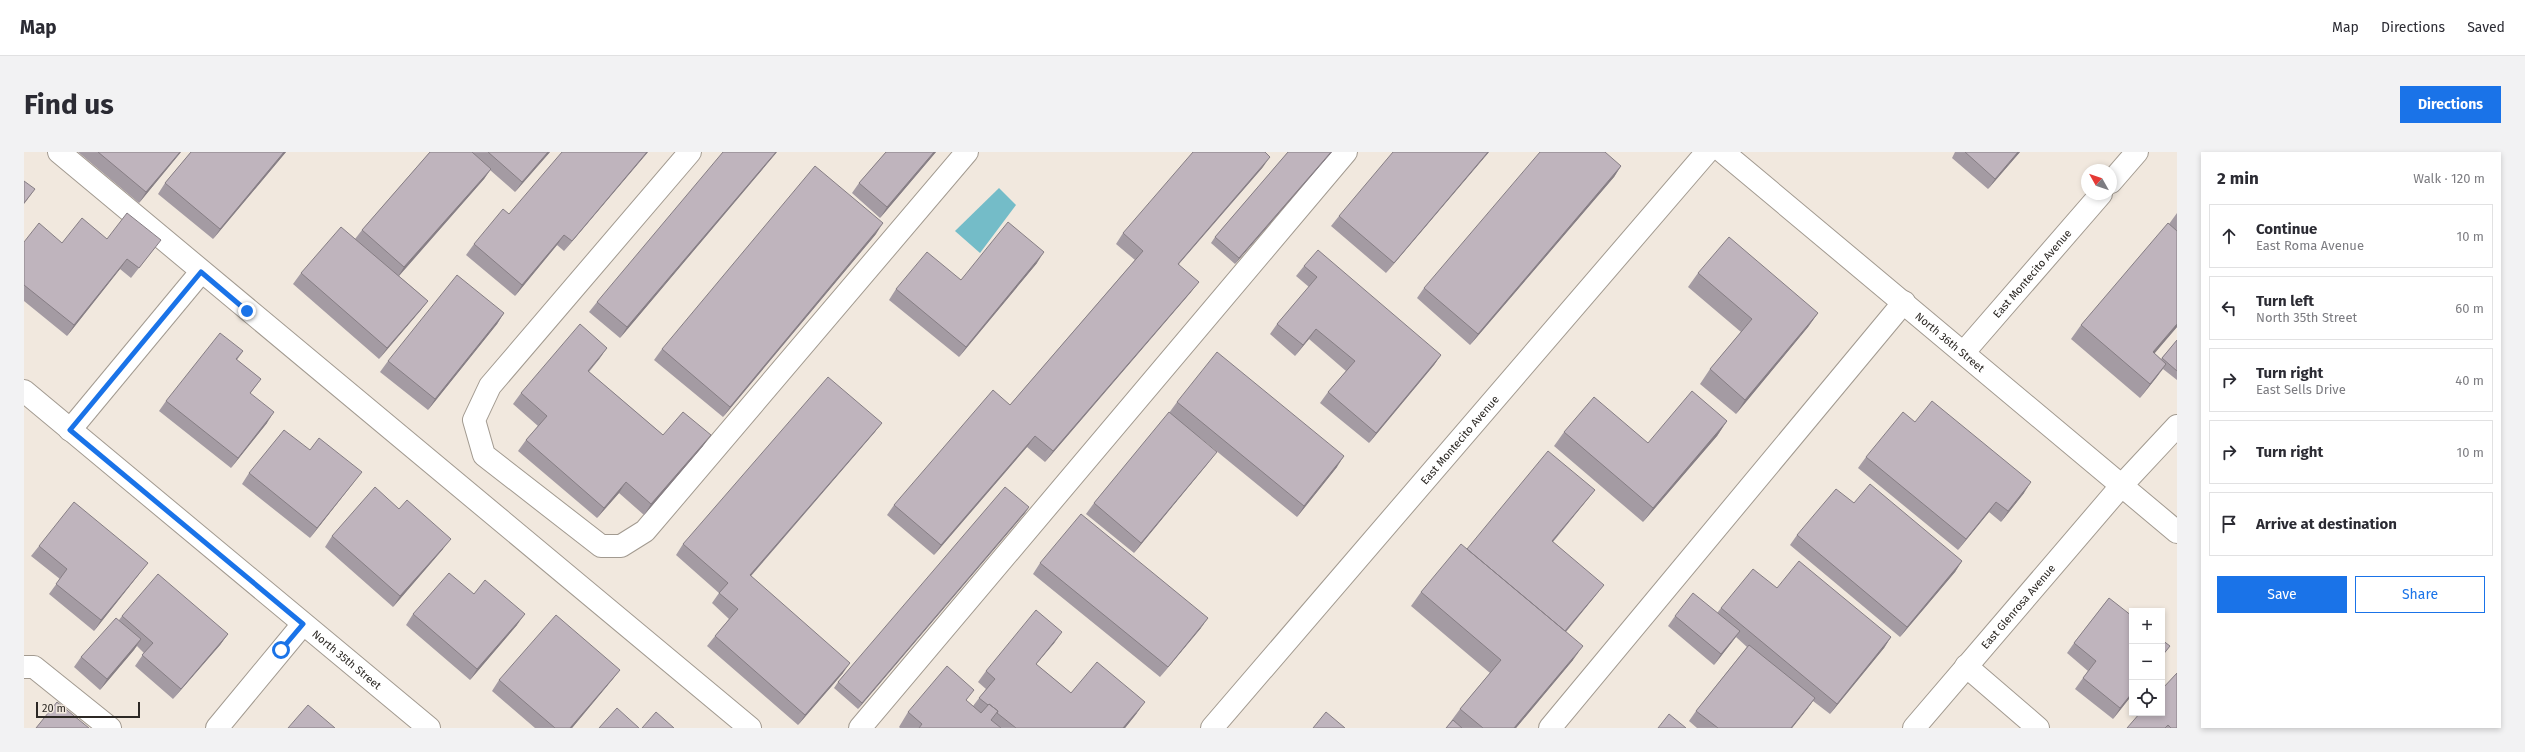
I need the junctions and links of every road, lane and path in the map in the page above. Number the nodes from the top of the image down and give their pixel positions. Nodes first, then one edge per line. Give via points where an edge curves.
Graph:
1 (59, 152) edge
2 (690, 152) edge
3 (967, 152) edge
4 (1346, 152) edge
5 (1707, 152) edge
6 (1723, 152) edge
7 (2137, 152) edge
8 (2117, 175) edge
9 (2096, 200) edge
10 (201, 272) junction
11 (1904, 302) junction
12 (1964, 352) junction
13 (24, 391) edge
14 (2177, 426) edge
15 (70, 430) junction
16 (2122, 485) junction
17 (2177, 532) edge
18 (303, 624) junction
19 (1966, 666) junction
20 (24, 667) edge
21 (110, 728) edge
22 (217, 728) edge
23 (429, 728) edge
24 (750, 728) edge
25 (860, 728) edge
26 (1212, 728) edge
27 (1550, 728) edge
28 (1914, 728) edge
29 (2038, 728) edge

1 - 10 street
2 - 3 street via 490,386 474,420 484,455 600,546 621,546 645,530
4 - 25 street
5 - 26 street, East Montecito Avenue
6 - 11 street, North 36th Street
7 - 8 street
9 - 12 street, East Montecito Avenue
10 - 15 street
10 - 24 street
11 - 12 street, North 36th Street
11 - 27 street
12 - 16 street, North 36th Street
13 - 15 street, North 35th Street
14 - 16 street, East Glenrosa Avenue
15 - 18 street, North 35th Street
16 - 17 street, North 36th Street
16 - 19 street, East Glenrosa Avenue
18 - 22 street
18 - 23 street, North 35th Street
19 - 28 street, East Glenrosa Avenue
19 - 29 street
20 - 21 street via 34,667

